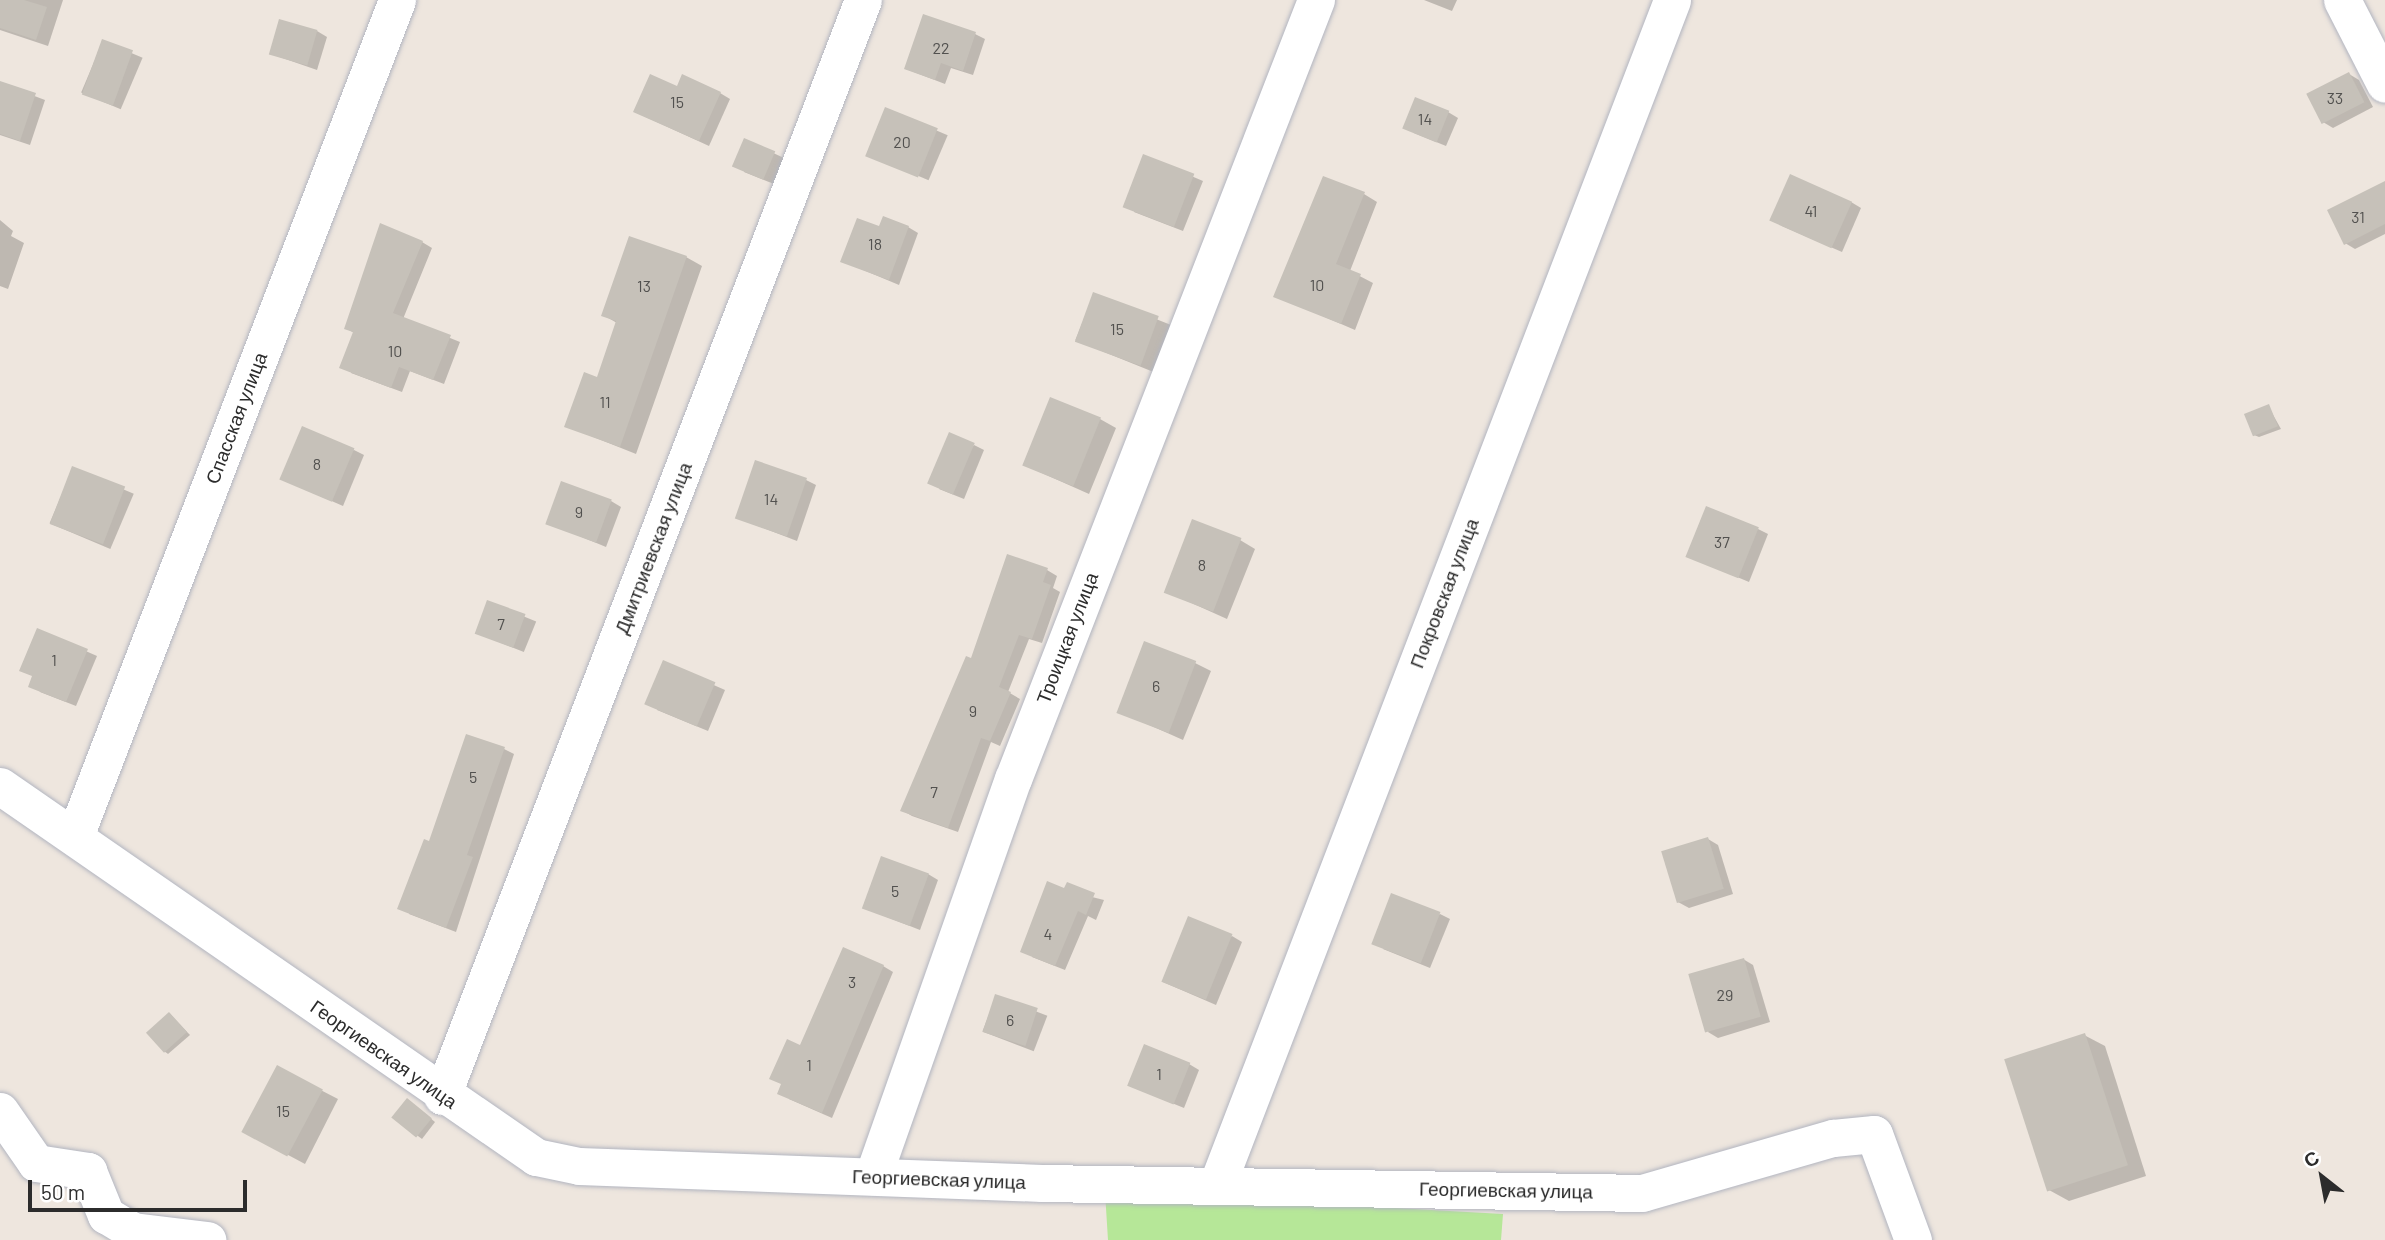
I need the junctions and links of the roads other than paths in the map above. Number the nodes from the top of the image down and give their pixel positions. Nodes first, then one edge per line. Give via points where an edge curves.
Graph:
1 (397, 0) edge
2 (863, 0) edge
3 (1316, 0) edge
4 (1672, 0) edge
5 (2342, 0) edge
6 (2385, 84) edge
7 (0, 786) edge
8 (75, 836) junction
9 (442, 1096) junction
10 (0, 1111) edge
11 (873, 1176) junction
12 (1217, 1185) junction
13 (207, 1240) edge
14 (1913, 1240) edge

1 - 8 street, Спасская улица
2 - 9 street, Дмитриевская улица
3 - 11 street, Троицкая улица via 1013,779
4 - 12 street, Покровская улица
5 - 6 street
7 - 8 street, Георгиевская улица
8 - 9 street, Георгиевская улица
9 - 11 street, Георгиевская улица via 536,1157 579,1166
10 - 13 street via 36,1163 88,1171 106,1215 133,1231
11 - 12 street, Георгиевская улица
12 - 14 street, Георгиевская улица via 1642,1193 1833,1138 1874,1134

